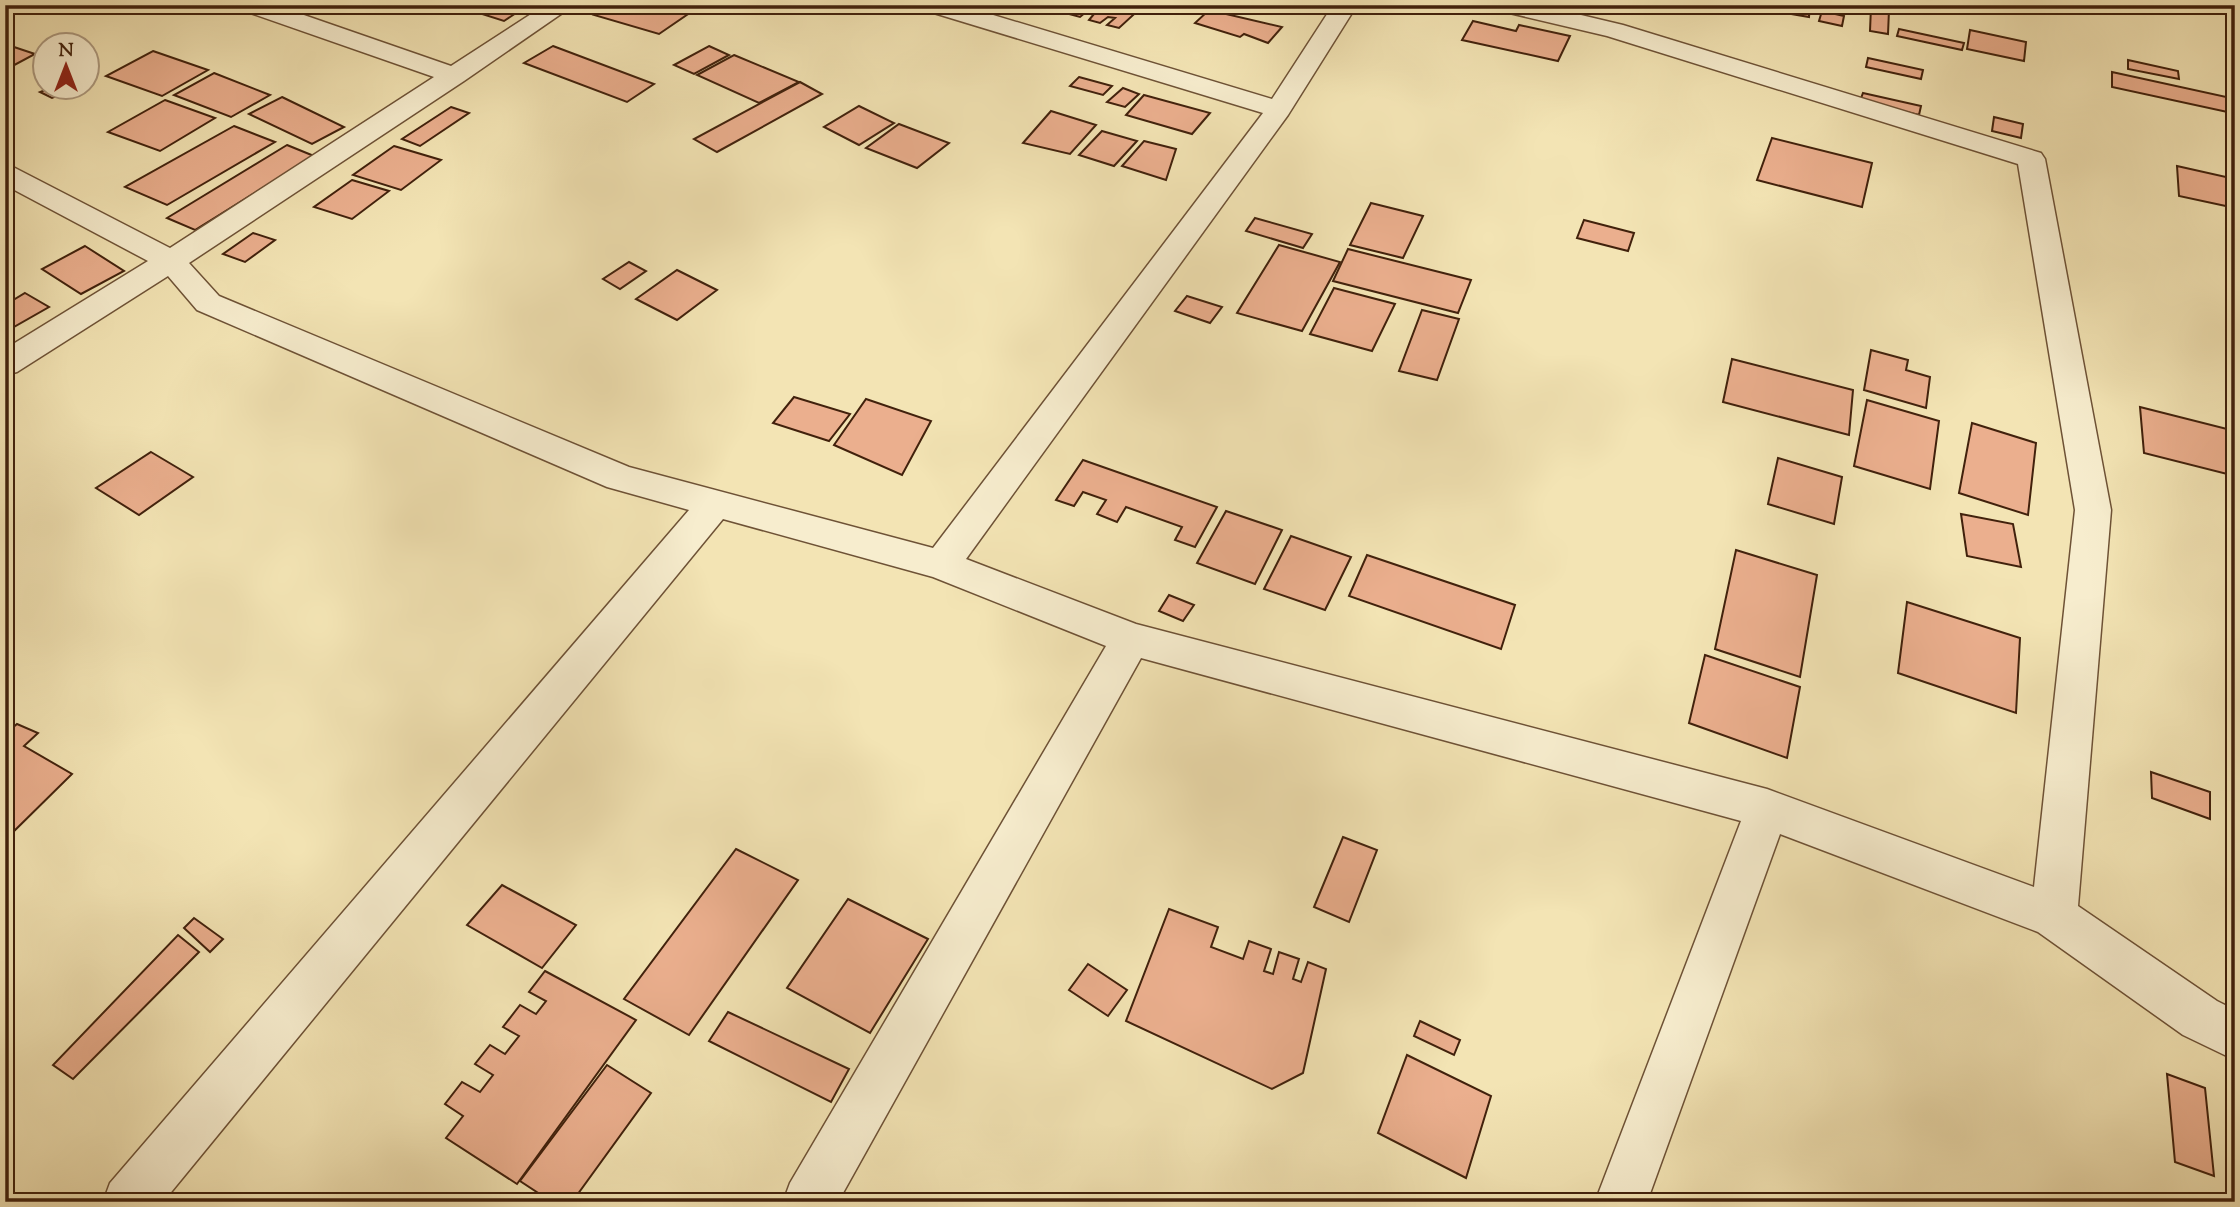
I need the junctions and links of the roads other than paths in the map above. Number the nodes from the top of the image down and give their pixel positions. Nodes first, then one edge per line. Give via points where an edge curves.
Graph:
1 (251, 5) edge
2 (562, 5) edge
3 (1345, 5) edge
4 (1506, 5) edge
5 (953, 8) edge
6 (455, 76) junction
7 (1279, 109) junction
8 (5, 174) edge
9 (172, 261) junction
10 (5, 364) edge
11 (715, 504) junction
12 (941, 565) junction
13 (1132, 639) junction
14 (1767, 808) junction
15 (2054, 916) junction
16 (2235, 1036) edge
17 (129, 1202) edge
18 (809, 1202) edge
19 (1621, 1202) edge

1 - 6 street
2 - 6 street
3 - 7 street
4 - 15 street via 1614,30 2031,159 2093,510
5 - 7 street
6 - 9 street
7 - 12 street
8 - 9 street
9 - 10 street
9 - 11 street via 208,303 620,478
11 - 12 street
11 - 17 street
12 - 13 street
13 - 14 street
13 - 18 street
14 - 15 street
14 - 19 street
15 - 16 street via 2200,1018

